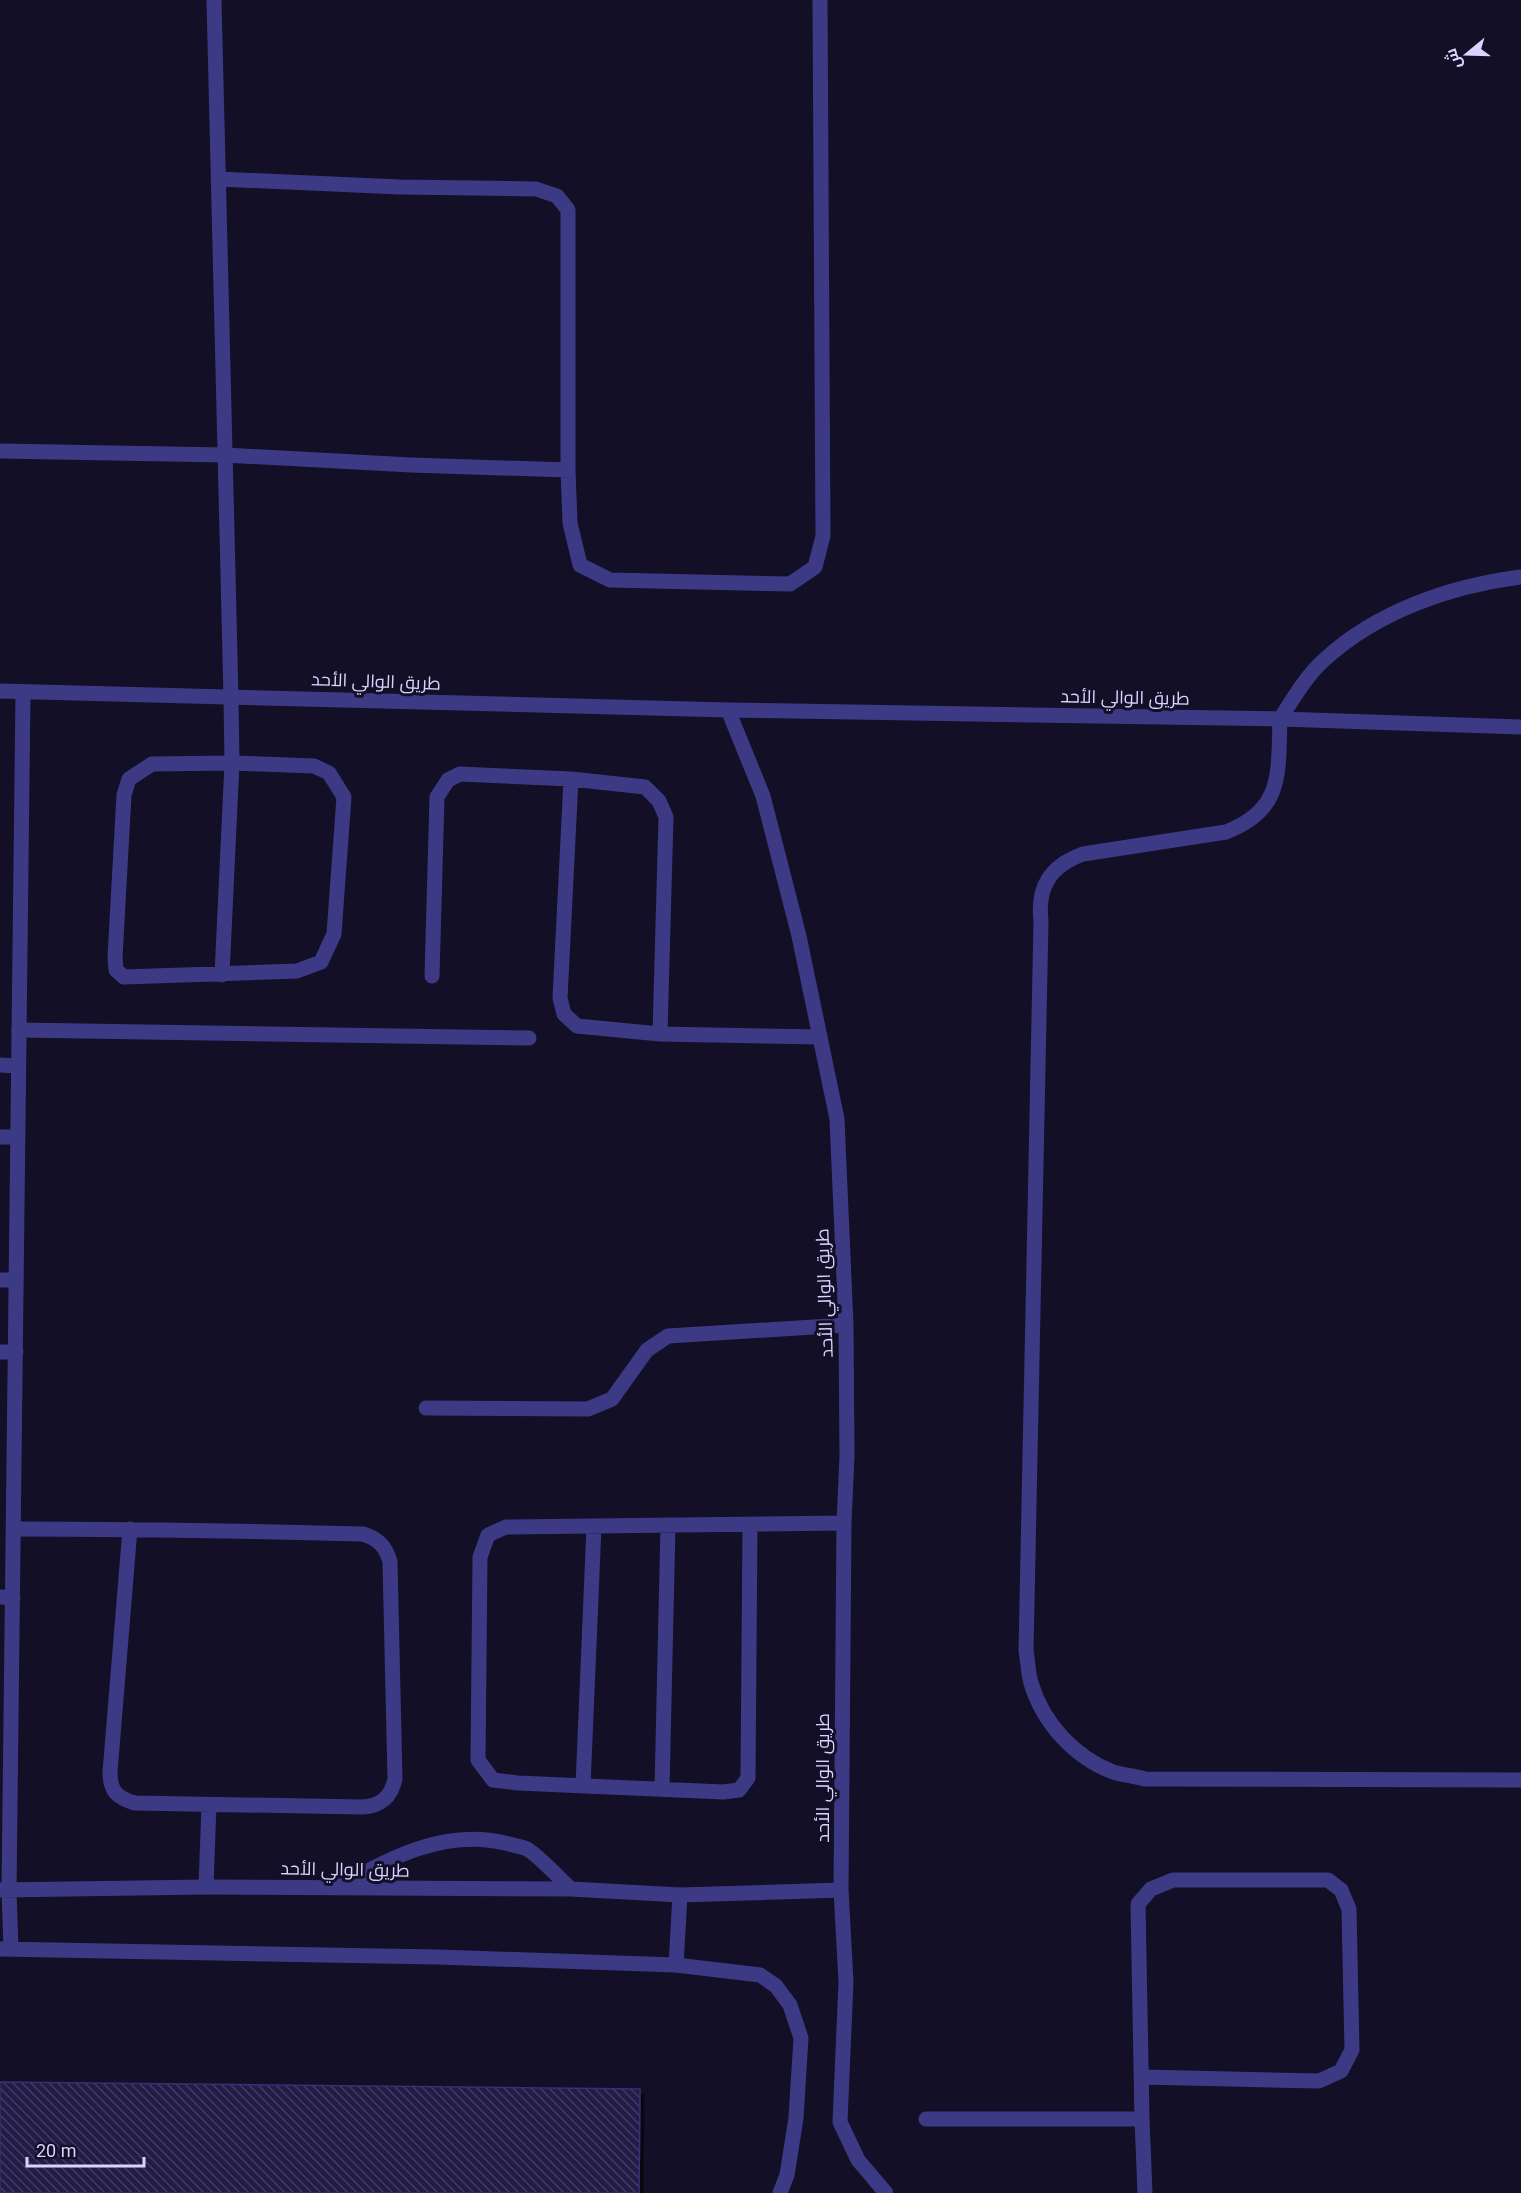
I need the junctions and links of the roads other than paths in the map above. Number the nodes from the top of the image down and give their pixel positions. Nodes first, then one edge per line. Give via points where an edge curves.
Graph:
1 (214, 0) edge
2 (820, 0) edge
3 (218, 179) junction
4 (0, 452) edge
5 (225, 455) junction
6 (568, 470) junction
7 (1521, 577) edge
8 (0, 691) edge
9 (23, 693) junction
10 (231, 697) junction
11 (728, 710) junction
12 (1280, 719) junction
13 (1521, 728) edge
14 (232, 763) junction
15 (571, 779) junction
16 (222, 975) junction
17 (432, 976) dead end
18 (19, 1030) junction
19 (660, 1034) junction
20 (819, 1037) junction
21 (530, 1038) dead end
22 (0, 1065) edge
23 (18, 1066) junction
24 (0, 1137) edge
25 (17, 1137) junction
26 (0, 1280) edge
27 (16, 1280) junction
28 (846, 1325) junction
29 (0, 1352) edge
30 (16, 1352) junction
31 (426, 1408) dead end
32 (844, 1523) junction
33 (668, 1525) junction
34 (750, 1525) junction
35 (594, 1526) junction
36 (14, 1529) junction
37 (130, 1529) junction
38 (6, 1597) edge
39 (6, 1629) edge
40 (1521, 1780) edge
41 (584, 1786) junction
42 (662, 1789) junction
43 (209, 1805) junction
44 (206, 1887) junction
45 (336, 1888) junction
46 (571, 1889) junction
47 (4, 1890) edge
48 (841, 1890) junction
49 (680, 1895) junction
50 (6, 1949) edge
51 (676, 1965) junction
52 (1142, 2077) junction
53 (926, 2119) dead end
54 (1142, 2119) junction
55 (780, 2193) edge
56 (886, 2193) edge
57 (1145, 2193) edge

1 - 3 street
2 - 6 street via 824,536 815,567 790,584 610,580 580,565 570,522
3 - 5 street
3 - 6 street via 536,189 557,196 568,210
4 - 5 street
5 - 6 street
5 - 10 street
7 - 12 street via 1444,593 1402,609 1362,631 1323,660
8 - 9 street, طريق الوالي الأحد
9 - 10 street, طريق الوالي الأحد
9 - 18 street
10 - 11 street, طريق الوالي الأحد
10 - 14 street
11 - 12 street, طريق الوالي الأحد
11 - 20 street, طريق الوالي الأحد via 763,796
12 - 13 street, طريق الوالي الأحد
12 - 40 street via 1278,776 1268,802 1256,816 1226,832 1083,854 1058,867 1042,892 1026,1639 1031,1682 1043,1712 1061,1738 1086,1758 1114,1772 1145,1779
14 - 16 street
14 - 16 street via 314,765 328,773 344,797 334,934 321,962 297,971
14 - 16 street via 152,764 129,779 124,795 115,957 116,970 124,977
15 - 17 street via 460,774 447,780 437,797
15 - 19 street via 645,787 659,801 666,818
15 - 19 street via 560,998 564,1014 577,1026
18 - 21 street
18 - 23 street
19 - 20 street
20 - 28 street, طريق الوالي الأحد via 837,1119
22 - 23 street
23 - 25 street
24 - 25 street
25 - 27 street
26 - 27 street
27 - 30 street
28 - 31 street via 668,1336 647,1350 612,1400 588,1409
28 - 32 street, طريق الوالي الأحد
29 - 30 street
30 - 36 street
32 - 34 street
32 - 48 street, طريق الوالي الأحد
33 - 34 street
33 - 35 street
33 - 42 street
34 - 42 street via 748,1778 739,1790
35 - 41 street
35 - 41 street via 506,1527 488,1535 480,1557 478,1760 493,1780
36 - 37 street
36 - 38 street
37 - 43 street via 110,1783 124,1800 135,1803
37 - 43 street via 363,1534 381,1544 390,1562 395,1779 392,1791 374,1806 362,1807
38 - 39 street
39 - 47 street
41 - 42 street
43 - 44 street
44 - 45 street, طريق الوالي الأحد
44 - 47 street, طريق الوالي الأحد
45 - 46 street, طريق الوالي الأحد
45 - 46 street via 411,1850 443,1841 493,1840 527,1849
46 - 49 street, طريق الوالي الأحد
47 - 50 street
48 - 49 street, طريق الوالي الأحد
48 - 56 street, طريق الوالي الأحد via 846,1982 840,2122 858,2160
49 - 51 street
50 - 51 street
51 - 55 street via 760,1975 777,1986 790,2005 801,2038 796,2118 787,2175
52 - 52 street via 1138,1904 1151,1889 1173,1880 1328,1880 1341,1890 1349,1909 1352,2050 1341,2072 1319,2081
52 - 54 street
53 - 54 street
54 - 57 street

